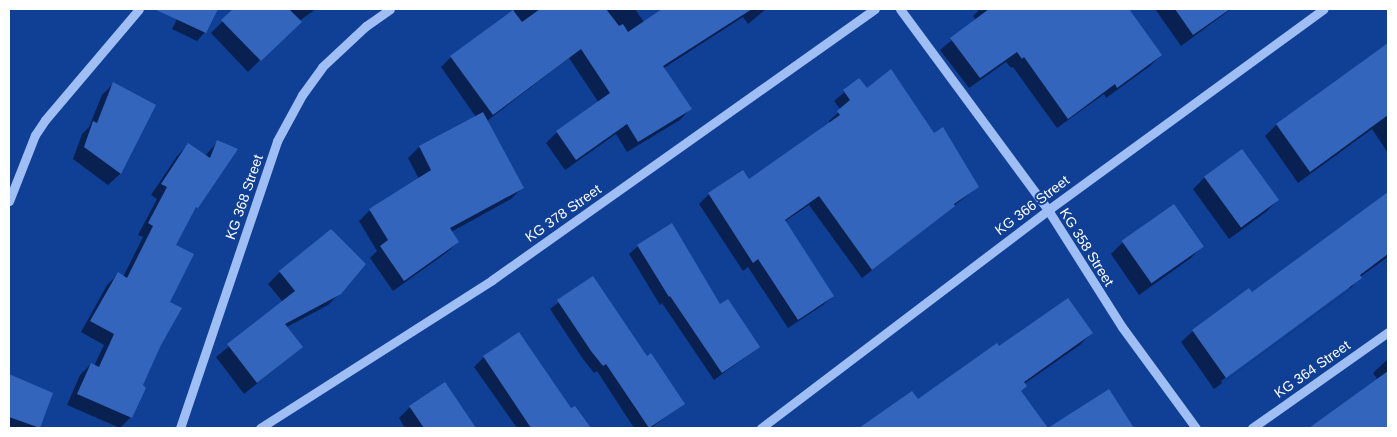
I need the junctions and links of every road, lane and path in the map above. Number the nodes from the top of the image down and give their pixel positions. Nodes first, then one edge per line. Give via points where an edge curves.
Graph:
1 (138, 9) edge
2 (390, 9) edge
3 (875, 9) edge
4 (900, 9) edge
5 (1324, 9) edge
6 (9, 201) edge
7 (1048, 210) junction
8 (1388, 332) edge
9 (180, 428) edge
10 (260, 428) edge
11 (761, 428) edge
12 (1196, 428) edge
13 (1252, 428) edge

1 - 6 street via 45,120 35,135
2 - 9 street, KG 368 Street via 366,26 322,67 302,95 277,141
3 - 10 street, KG 378 Street via 492,280
4 - 7 street, KG 358 Street
5 - 7 street, KG 366 Street
7 - 11 street, KG 366 Street
7 - 12 street, KG 358 Street via 1122,327
8 - 13 street, KG 364 Street

